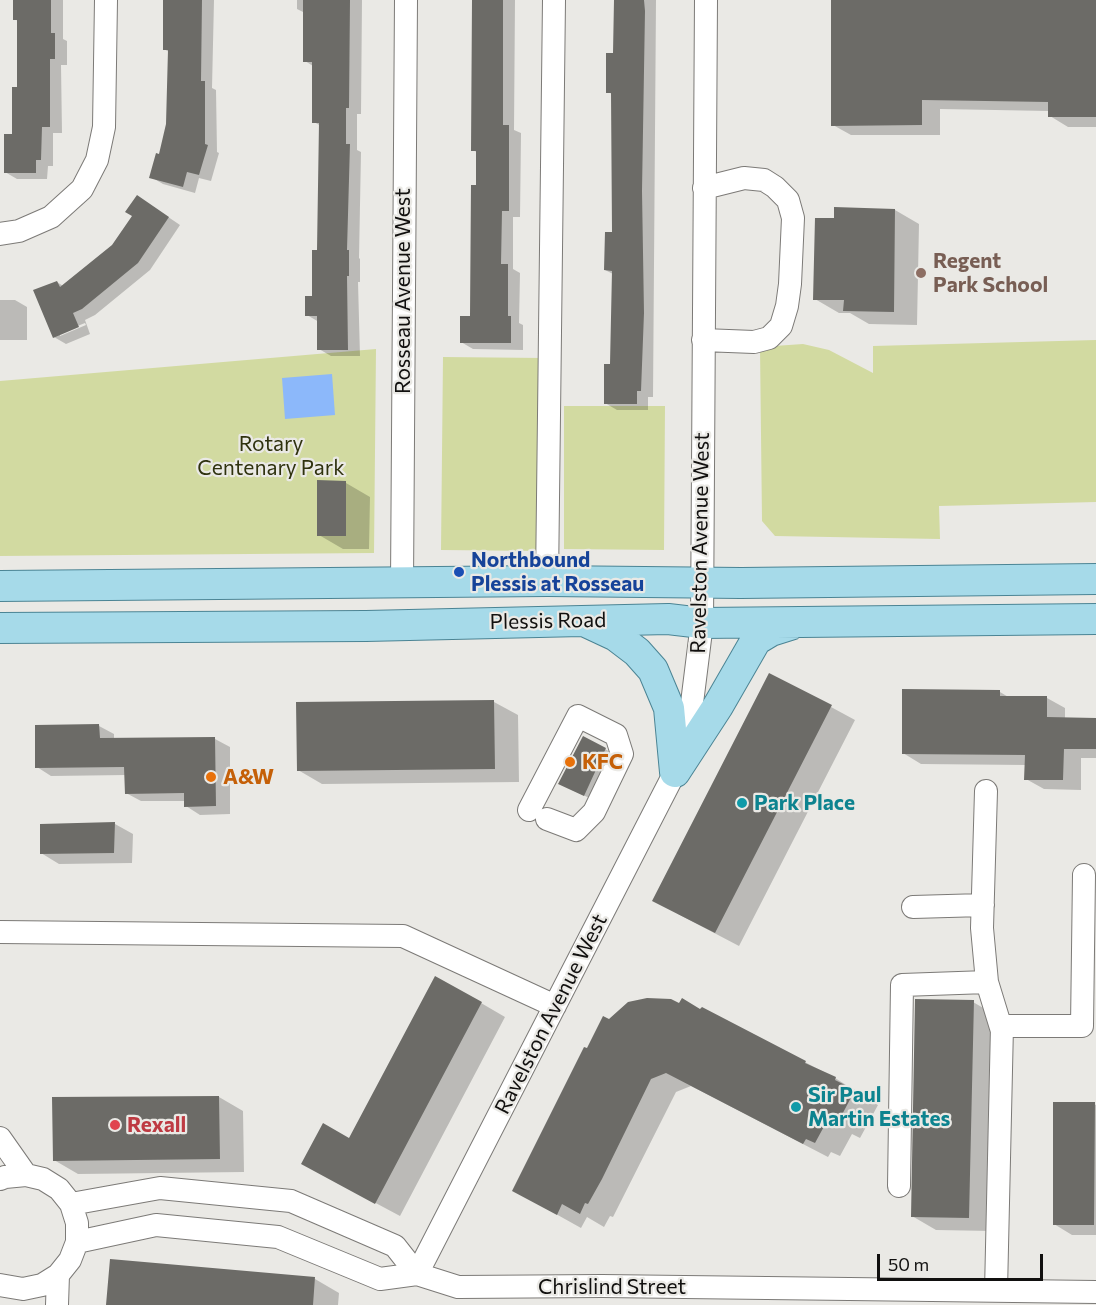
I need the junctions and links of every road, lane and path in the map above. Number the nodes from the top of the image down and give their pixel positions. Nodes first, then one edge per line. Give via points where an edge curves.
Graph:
1 (106, 0) edge
2 (406, 0) edge
3 (554, 0) edge
4 (706, 0) edge
5 (704, 188) junction
6 (0, 234) edge
7 (703, 340) junction
8 (1096, 579) edge
9 (547, 581) junction
10 (402, 583) junction
11 (700, 583) junction
12 (0, 586) edge
13 (1096, 619) edge
14 (580, 620) junction
15 (702, 623) junction
16 (797, 623) junction
17 (0, 628) edge
18 (675, 772) junction
19 (986, 791) dead end
20 (538, 814) joint
21 (1084, 875) dead end
22 (983, 905) junction
23 (913, 907) dead end
24 (0, 932) edge
25 (987, 982) junction
26 (555, 1006) junction
27 (1002, 1031) junction
28 (0, 1138) edge
29 (26, 1175) junction
30 (0, 1179) edge
31 (900, 1186) dead end
32 (71, 1204) junction
33 (77, 1242) junction
34 (417, 1274) junction
35 (58, 1275) junction
36 (2, 1286) edge
37 (996, 1291) junction
38 (1096, 1292) edge
39 (18, 1305) edge
40 (57, 1305) edge

1 - 6 street via 104,127 97,160 82,189 51,217 19,231
2 - 10 street, Rosseau Avenue West
3 - 9 street
4 - 5 street, Ravelston Avenue West
5 - 7 street, Ravelston Avenue West
5 - 7 street via 744,178 764,180 788,200 793,218 790,284 781,326 769,338 754,342
7 - 11 street, Ravelston Avenue West
8 - 11 main road, Plessis Road
9 - 10 main road, Plessis Road
9 - 11 main road, Plessis Road
10 - 12 main road, Plessis Road
11 - 15 street, Ravelston Avenue West
13 - 16 main road, Plessis Road
14 - 15 main road, Plessis Road via 672,619
14 - 17 main road, Plessis Road via 366,626
14 - 18 main road via 616,636 653,670 669,708
15 - 16 main road, Plessis Road
15 - 18 street, Ravelston Avenue West via 692,703
16 - 18 main road via 756,640
18 - 26 street, Ravelston Avenue West
19 - 22 street
20 - 20 street via 576,830 594,812 622,754 616,735 578,716
21 - 27 street via 1082,1026 1002,1026
22 - 23 street
22 - 25 street
24 - 26 street via 403,936
25 - 27 street
25 - 31 street via 902,986
26 - 34 street, Ravelston Avenue West
27 - 37 street
28 - 29 street
29 - 30 street
29 - 32 street via 59,1189
32 - 33 street via 77,1222
32 - 34 street via 160,1188 291,1201 396,1246
33 - 34 street via 156,1225 278,1238 380,1279
33 - 35 street
34 - 37 street, Chrislind Street via 458,1287
35 - 36 street via 42,1285 23,1289
35 - 40 street
36 - 39 street
37 - 38 street, Chrislind Street

